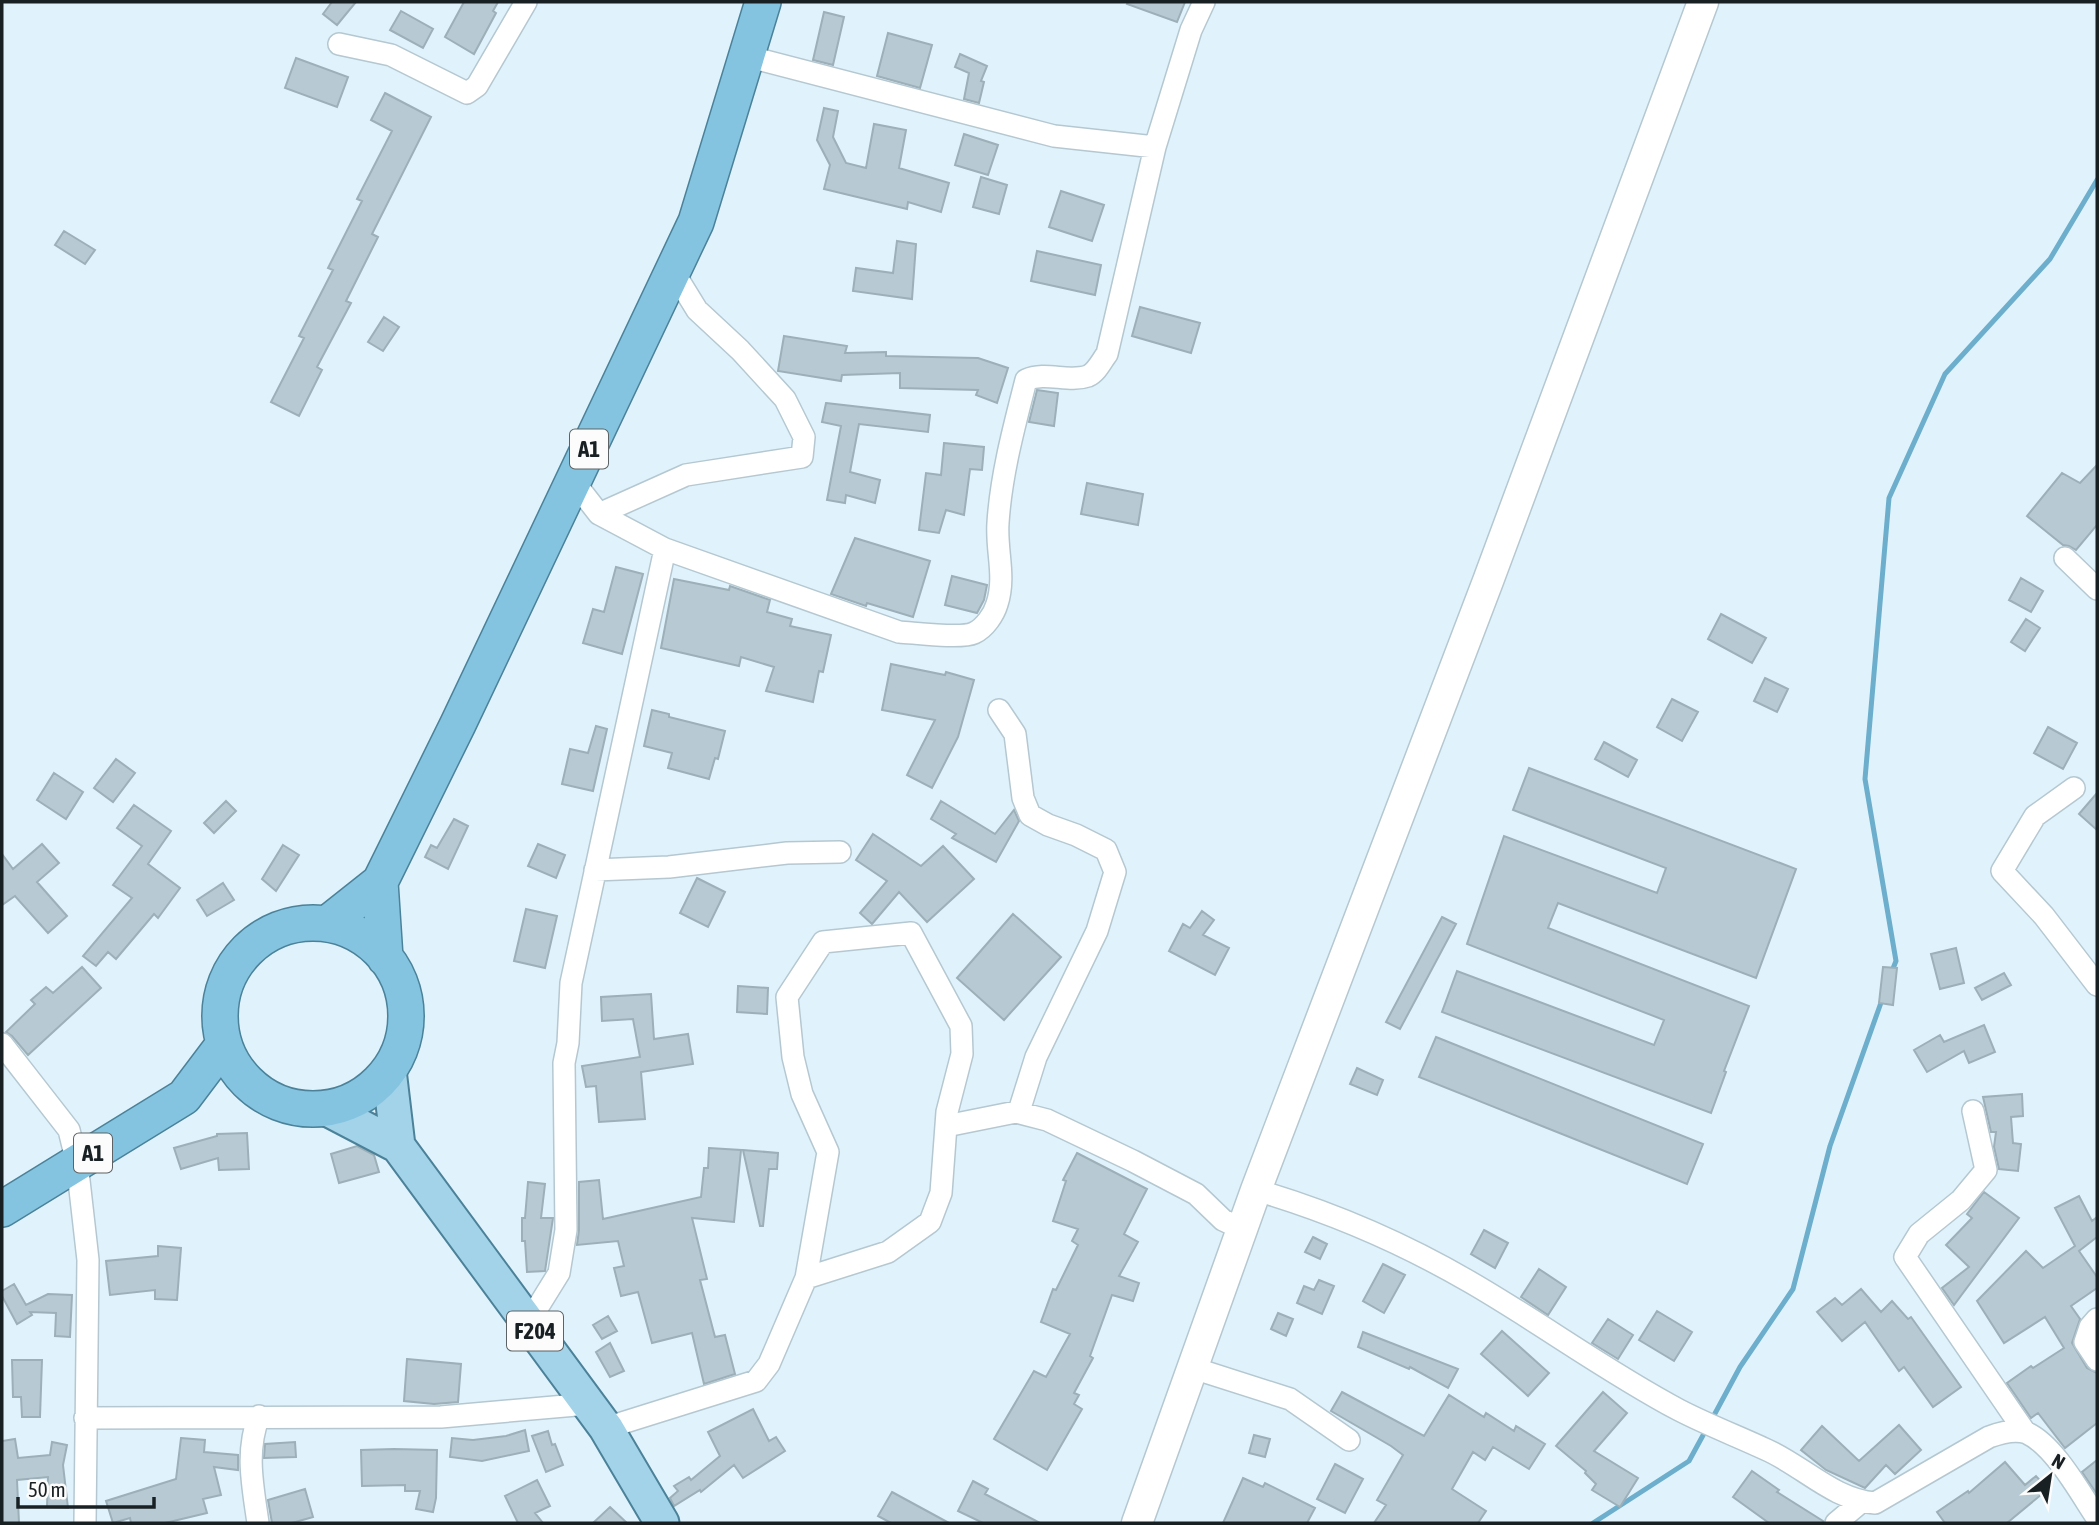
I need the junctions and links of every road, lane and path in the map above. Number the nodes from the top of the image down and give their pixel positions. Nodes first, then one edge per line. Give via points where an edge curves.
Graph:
1 (526, 2) edge
2 (763, 2) edge
3 (1204, 2) edge
4 (1703, 2) edge
5 (339, 44) dead end
6 (746, 56) junction
7 (1155, 147) junction
8 (673, 271) junction
9 (574, 482) junction
10 (598, 514) junction
11 (665, 549) junction
12 (2065, 558) dead end
13 (2097, 589) edge
14 (999, 710) dead end
15 (2074, 788) dead end
16 (840, 852) dead end
17 (595, 870) junction
18 (380, 882) junction
19 (327, 924) junction
20 (385, 958) junction
21 (2097, 985) edge
22 (2, 1044) edge
23 (224, 1044) junction
24 (389, 1069) junction
25 (252, 1086) junction
26 (184, 1097) junction
27 (331, 1111) junction
28 (1973, 1111) dead end
29 (1016, 1112) junction
30 (946, 1126) junction
31 (398, 1146) junction
32 (77, 1163) junction
33 (1256, 1190) junction
34 (2, 1209) edge
35 (1242, 1229) junction
36 (806, 1278) junction
37 (2097, 1319) edge
38 (528, 1323) junction
39 (2097, 1360) edge
40 (1193, 1368) junction
41 (259, 1416) junction
42 (597, 1416) junction
43 (85, 1418) junction
44 (2025, 1432) junction
45 (1349, 1440) dead end
46 (1861, 1502) junction
47 (2097, 1518) edge
48 (85, 1523) edge
49 (258, 1523) edge
50 (662, 1523) edge
51 (1138, 1523) edge
52 (1836, 1523) edge

1 - 5 street via 477,86 467,93 391,55
2 - 6 highway, A1
3 - 7 street
4 - 33 main road
6 - 7 street via 1054,136
6 - 8 highway, A1 via 696,222
7 - 11 street via 1107,354 1088,376 1026,380 1002,482 998,526 1001,590 988,622 974,634 899,632
8 - 9 highway, A1
8 - 10 street via 697,310 785,399 804,437 802,457 686,475
9 - 10 street
9 - 18 highway, A1
10 - 11 street
11 - 17 street
12 - 13 street
14 - 29 street via 1016,734 1023,798 1030,815 1106,850 1115,872 1097,931 1036,1057
15 - 21 street via 2035,816 2002,871
16 - 17 street
17 - 38 street via 571,983 564,1063 566,1230 559,1273
18 - 19 highway, A1
18 - 20 highway, A1
19 - 20 highway via 359,935
19 - 23 highway via 292,925 260,938 247,949 222,993 219,1010
20 - 24 highway via 401,987 406,1013 403,1039
22 - 32 street via 69,1130
23 - 25 highway
23 - 26 highway, A1
24 - 27 highway via 365,1093
24 - 31 main road, F204
25 - 26 highway, A1
25 - 27 highway via 282,1104
26 - 32 highway, A1
27 - 31 main road, F204
28 - 44 street via 1986,1170 1961,1200 1919,1234 1905,1257
29 - 30 street
29 - 35 street via 1047,1120 1133,1161 1196,1194 1223,1220
30 - 36 street via 941,1193 930,1222 888,1252
30 - 36 street via 962,1054 961,1026 911,933 823,942 787,997 802,1094 828,1152
31 - 38 main road, F204
32 - 34 highway, A1
32 - 43 street via 88,1260
33 - 35 main road
33 - 46 street via 1385,1237 1470,1282 1678,1409 1769,1451
35 - 40 main road
36 - 42 street via 769,1364 756,1381
37 - 39 street via 2085,1342
38 - 42 main road, F204
40 - 45 street via 1290,1399
40 - 51 main road
41 - 42 street
41 - 43 street
41 - 49 street via 249,1457
42 - 50 main road, F204
43 - 48 street
44 - 46 street via 1989,1437 1875,1503
44 - 47 street via 2055,1458
46 - 52 street

